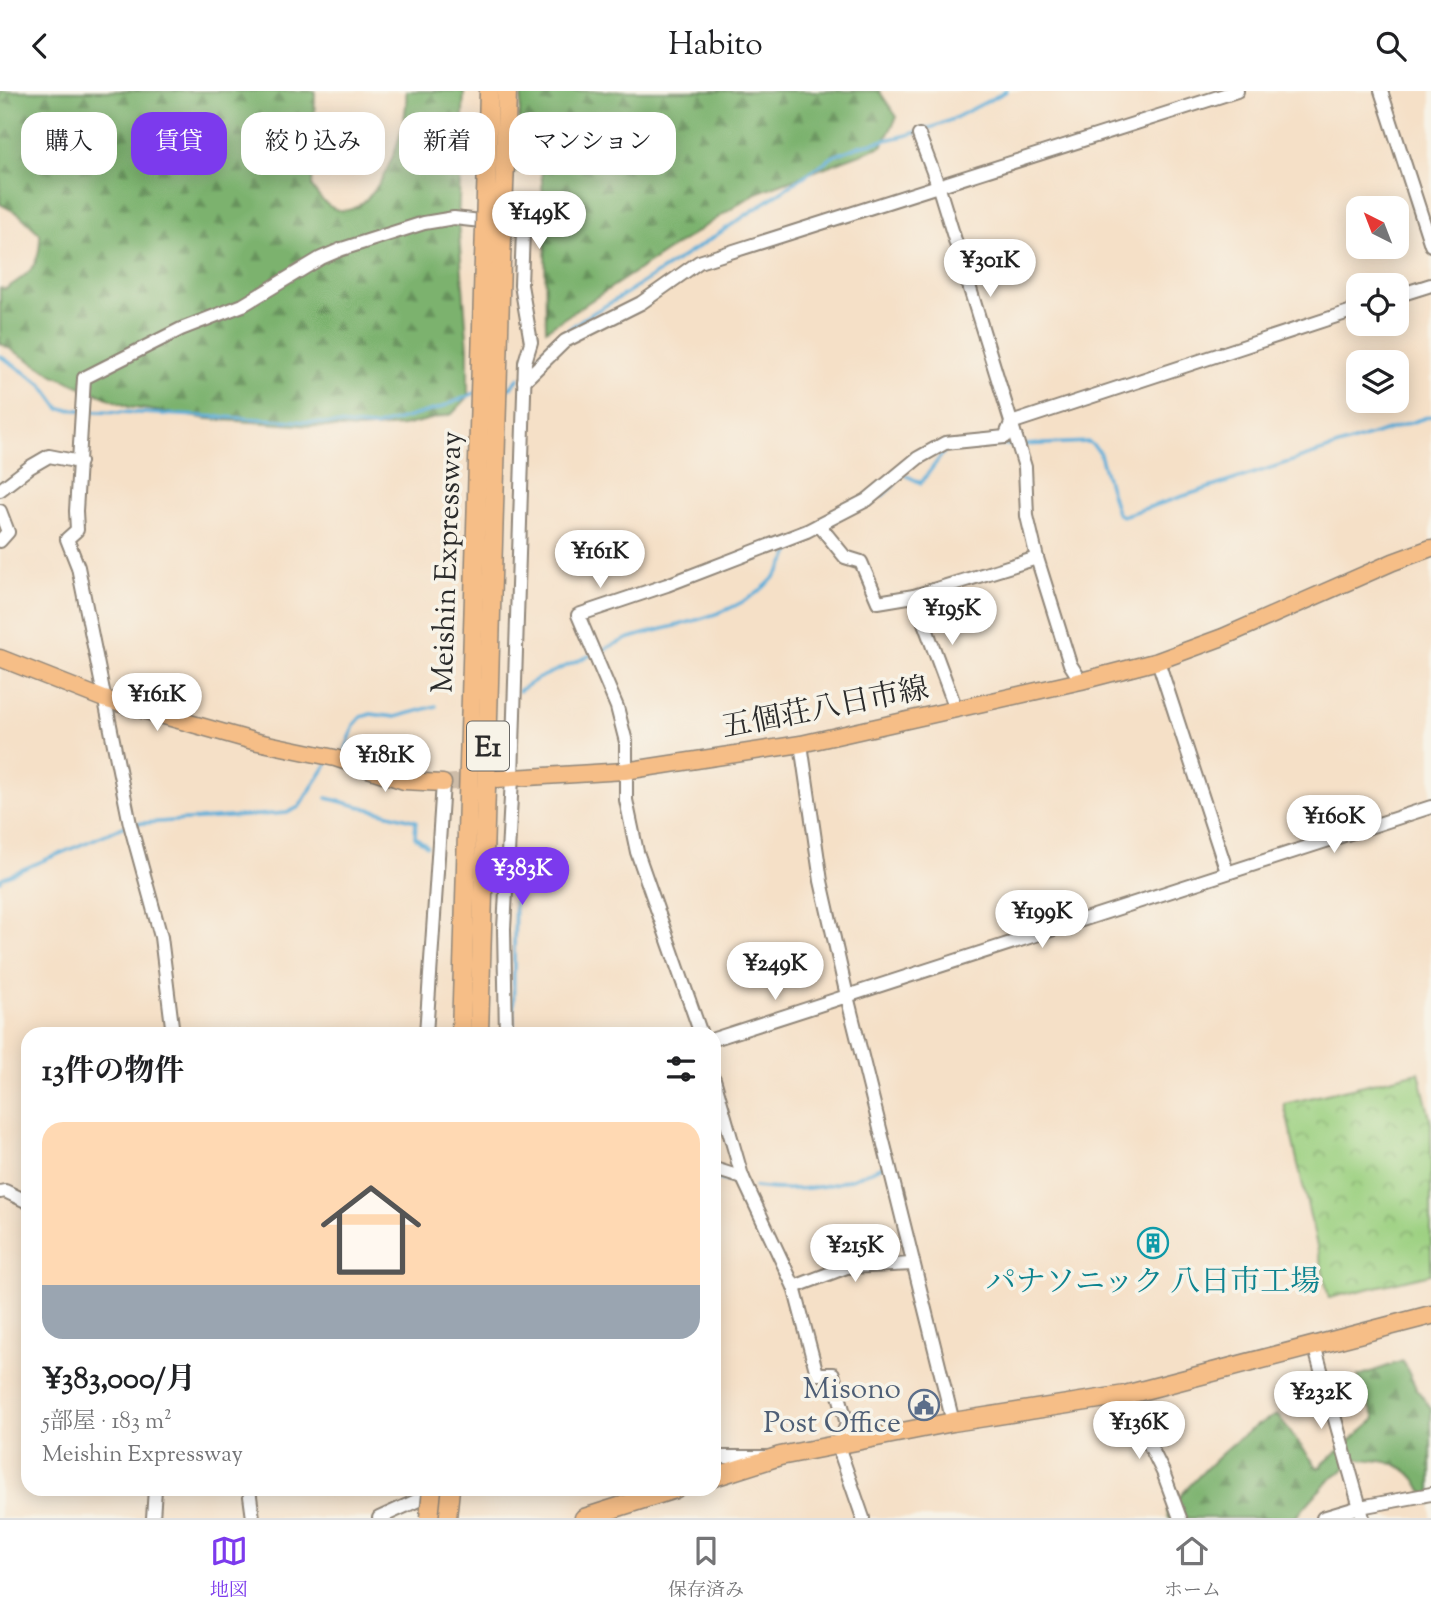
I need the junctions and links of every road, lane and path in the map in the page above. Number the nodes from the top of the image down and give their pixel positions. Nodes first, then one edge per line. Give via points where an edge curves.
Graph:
1 (489, 91) edge
2 (507, 91) edge
3 (1237, 91) edge
4 (1381, 91) edge
5 (919, 135) dead end
6 (496, 163) junction
7 (938, 185) junction
8 (1431, 245) edge
9 (1431, 285) edge
10 (1409, 292) edge
11 (1346, 313) edge
12 (490, 343) junction
13 (524, 378) junction
14 (1010, 423) junction
15 (79, 462) junction
16 (0, 490) edge
17 (0, 511) edge
18 (819, 525) junction
19 (0, 541) edge
20 (1431, 548) edge
21 (1037, 558) junction
22 (914, 596) junction
23 (0, 658) edge
24 (1158, 661) junction
25 (1081, 681) junction
26 (104, 699) junction
27 (956, 709) junction
28 (801, 744) junction
29 (625, 771) junction
30 (504, 779) junction
31 (443, 783) joint
32 (1431, 807) edge
33 (1227, 872) junction
34 (847, 996) junction
35 (172, 1027) edge
36 (426, 1027) edge
37 (461, 1027) edge
38 (479, 1027) edge
39 (506, 1027) edge
40 (699, 1027) edge
41 (721, 1037) edge
42 (721, 1103) edge
43 (721, 1171) edge
44 (743, 1178) junction
45 (0, 1192) edge
46 (21, 1199) edge
47 (913, 1264) junction
48 (794, 1287) junction
49 (1431, 1315) edge
50 (1314, 1345) junction
51 (1125, 1395) junction
52 (953, 1422) junction
53 (838, 1446) junction
54 (779, 1456) junction
55 (721, 1457) edge
56 (721, 1475) edge
57 (1431, 1494) edge
58 (155, 1496) edge
59 (249, 1496) edge
60 (428, 1496) edge
61 (431, 1496) edge
62 (449, 1496) edge
63 (653, 1496) edge
64 (1362, 1513) edge
65 (153, 1518) edge
66 (253, 1518) edge
67 (379, 1518) edge
68 (429, 1518) edge
69 (447, 1518) edge
70 (584, 1518) edge
71 (863, 1518) edge
72 (1180, 1518) edge
73 (1323, 1518) edge

1 - 6 highway, Meishin Expressway / E1
2 - 6 highway, Meishin Expressway / E1
3 - 7 street
4 - 8 street
5 - 7 street
6 - 12 highway, Meishin Expressway / E1, bridge
7 - 13 street via 699,262 641,303 565,341
7 - 14 street
9 - 10 street
11 - 14 street
12 - 37 highway, Meishin Expressway / E1 via 477,458
12 - 38 highway, Meishin Expressway / E1 via 497,458
13 - 15 street via 531,342 521,285 523,232 508,224 454,218 424,223 321,258 243,305 181,329 85,378
13 - 30 street
14 - 18 street via 1005,436 945,443 919,457 867,500
14 - 21 street via 1025,467 1027,516
15 - 16 street via 50,456
15 - 26 street via 77,530 66,539 78,567
17 - 19 street via 8,532
18 - 22 street via 845,557 861,562 878,602
18 - 29 street via 578,615 617,708 626,742
20 - 24 main road, 五個荘八日市線
21 - 22 street
21 - 25 street via 1070,664
22 - 27 street
23 - 26 main road
24 - 25 main road, 五個荘八日市線
24 - 33 street
25 - 27 main road, 五個荘八日市線
26 - 31 main road via 254,741 332,757 404,781
26 - 35 street via 130,824 161,937
27 - 28 main road, 五個荘八日市線
28 - 29 main road, 五個荘八日市線
28 - 34 street via 821,881
29 - 30 main road, 五個荘八日市線
29 - 40 street via 637,852
30 - 39 street
31 - 36 street
32 - 33 street
33 - 34 street
34 - 41 street
34 - 47 street
42 - 44 street
43 - 44 street
44 - 48 street
45 - 46 street
47 - 48 street via 846,1267
47 - 52 street
48 - 53 street via 817,1374 833,1374 847,1424
49 - 50 highway
50 - 51 highway
50 - 64 street
51 - 52 highway
51 - 72 street
52 - 53 highway
53 - 54 highway
53 - 71 street
54 - 55 street
54 - 56 highway
57 - 64 street
58 - 65 street
59 - 66 street
60 - 67 street
61 - 68 highway, bridge
62 - 69 highway
63 - 70 highway
64 - 73 street

